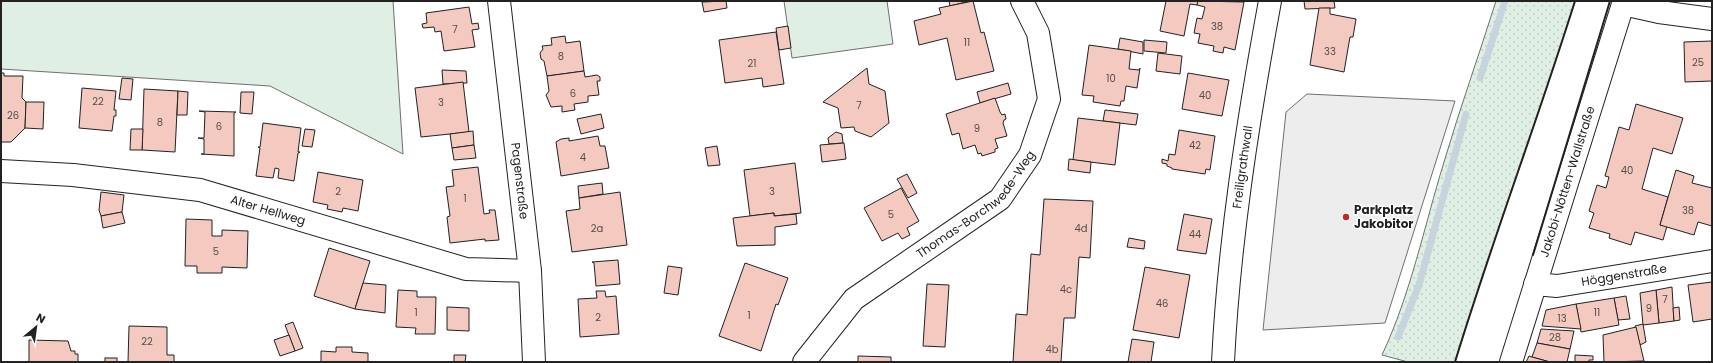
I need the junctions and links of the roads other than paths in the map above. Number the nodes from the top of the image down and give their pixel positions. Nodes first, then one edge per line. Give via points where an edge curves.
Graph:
1 (500, 1) edge
2 (1022, 1) edge
3 (1270, 1) edge
4 (1624, 3) edge
5 (1712, 19) edge
6 (1, 171) edge
7 (1712, 261) edge
8 (530, 271) junction
9 (1535, 284) junction
10 (1224, 335) junction
11 (534, 362) edge
12 (804, 362) edge
13 (1214, 362) edge
14 (1223, 362) edge
15 (1511, 362) edge

1 - 8 street, Pagenstraße
2 - 12 street, Thomas-Borchwede-Weg via 1038,33 1049,99 1030,155 1000,199 854,299
3 - 10 street, Freiligrathwall via 1246,138 1233,233
4 - 5 street via 1659,12
4 - 9 street, Jakobi-Nötten-Wallstraße
6 - 8 street, Alter Hellweg via 73,175 200,190 466,270
7 - 9 street, Höggenstraße via 1557,286
8 - 11 street, Pagenstraße
9 - 15 street, Jakobi-Nötten-Wallstraße
10 - 13 street, Freiligrathwall
10 - 14 street, Freiligrathwall

